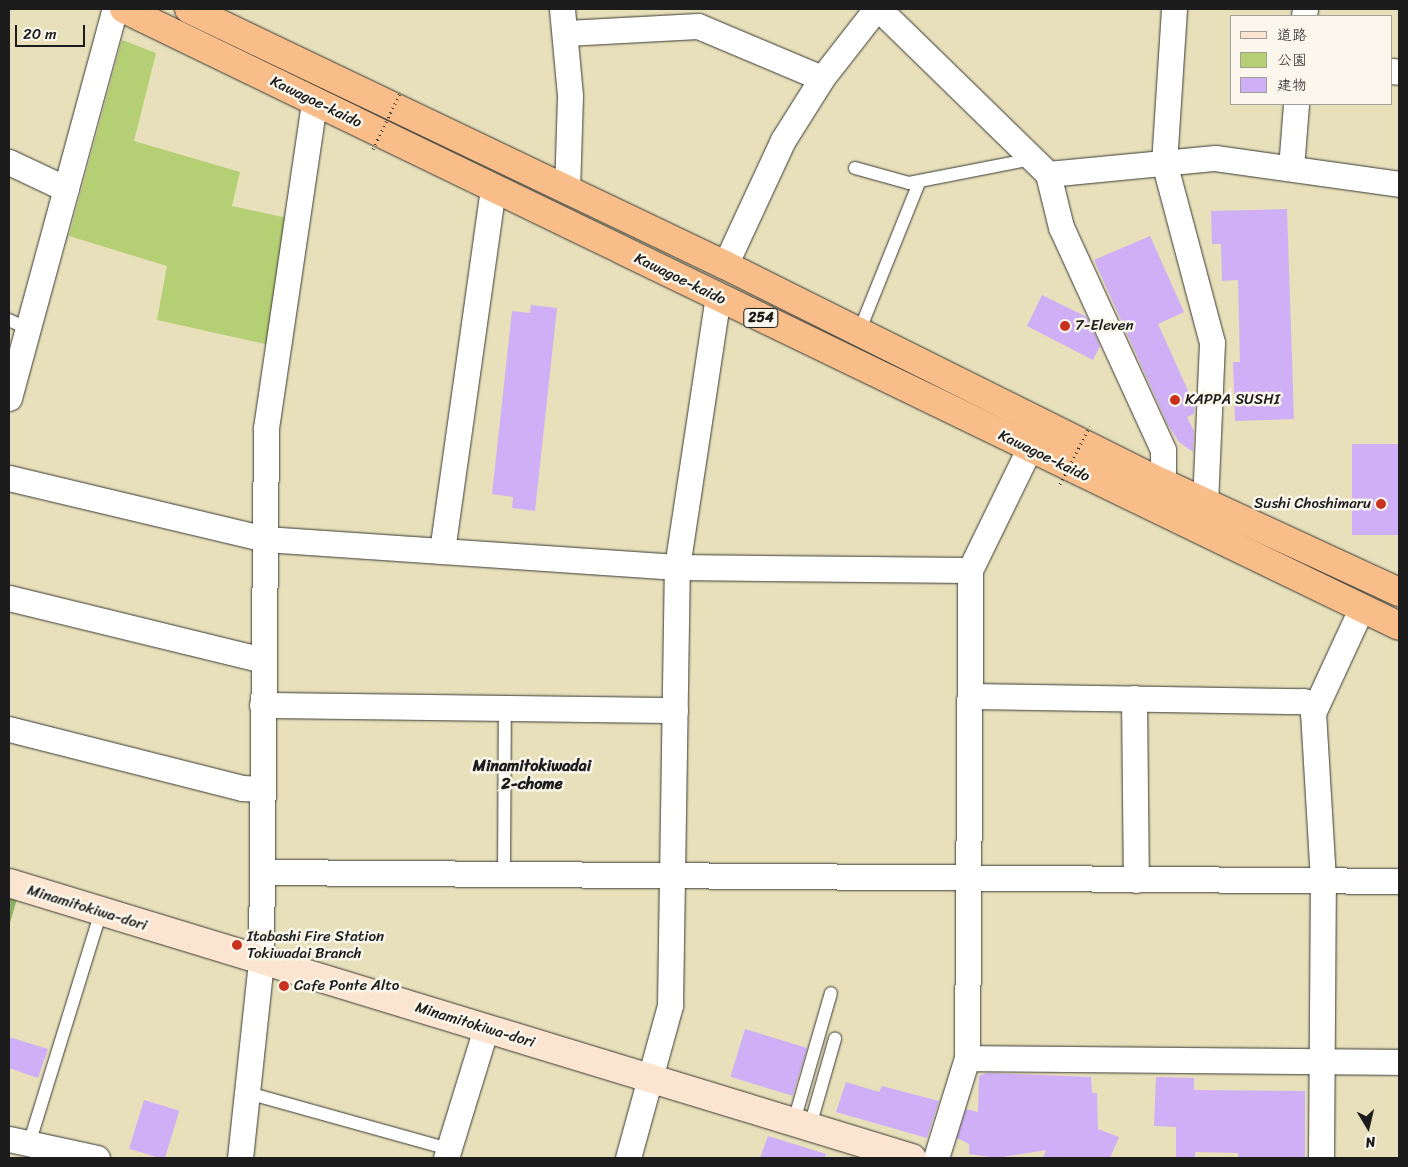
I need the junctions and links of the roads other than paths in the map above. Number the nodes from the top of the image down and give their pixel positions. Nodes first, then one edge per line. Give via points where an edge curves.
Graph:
1 (115, 9) edge
2 (124, 9) edge
3 (189, 9) edge
4 (878, 9) edge
5 (1174, 9) edge
6 (564, 21) edge
7 (822, 78) junction
8 (314, 101) junction
9 (1296, 105) edge
10 (9, 162) edge
11 (1164, 162) junction
12 (1041, 166) junction
13 (855, 168) dead end
14 (1291, 168) junction
15 (919, 183) junction
16 (1399, 184) edge
17 (493, 188) junction
18 (66, 189) junction
19 (567, 190) junction
20 (725, 265) junction
21 (718, 297) junction
22 (18, 324) edge
23 (859, 332) junction
24 (9, 398) edge
25 (1029, 449) junction
26 (9, 478) edge
27 (1163, 483) junction
28 (1205, 501) junction
29 (265, 539) junction
30 (442, 551) junction
31 (677, 567) junction
32 (970, 570) junction
33 (1399, 592) edge
34 (9, 598) edge
35 (1361, 609) junction
36 (1399, 626) edge
37 (264, 660) junction
38 (970, 696) junction
39 (1134, 698) junction
40 (262, 705) junction
41 (1316, 706) junction
42 (505, 707) junction
43 (675, 710) junction
44 (9, 729) edge
45 (262, 789) junction
46 (262, 872) junction
47 (504, 873) junction
48 (674, 875) junction
49 (966, 879) junction
50 (1136, 880) junction
51 (1323, 880) junction
52 (1399, 881) edge
53 (9, 883) edge
54 (101, 911) junction
55 (261, 961) junction
56 (831, 993) dead end
57 (486, 1028) junction
58 (835, 1039) dead end
59 (966, 1058) junction
60 (1322, 1061) junction
61 (1399, 1062) edge
62 (649, 1076) junction
63 (248, 1093) junction
64 (802, 1124) junction
65 (19, 1141) edge
66 (448, 1154) edge
67 (97, 1158) edge
68 (240, 1158) edge
69 (628, 1158) edge
70 (912, 1158) edge
71 (936, 1158) edge
72 (1321, 1158) edge

1 - 18 street
2 - 8 highway, Kawagoe-kaido / 254
3 - 19 highway, Kawagoe-kaido / 254
4 - 7 street
4 - 12 street
5 - 11 street
6 - 7 street via 698,26
6 - 19 street via 570,96
7 - 20 street via 783,140
8 - 17 highway, Kawagoe-kaido / 254
8 - 29 street via 266,428
9 - 14 street
10 - 18 street
11 - 12 street
11 - 14 street via 1215,158
11 - 28 street via 1212,343
12 - 15 lane
12 - 27 street via 1061,227 1163,450
13 - 15 lane
14 - 16 street
15 - 23 lane
17 - 21 highway, Kawagoe-kaido / 254
17 - 30 street
18 - 22 street
19 - 20 highway, Kawagoe-kaido / 254
20 - 23 highway, Kawagoe-kaido / 254
21 - 25 highway, Kawagoe-kaido / 254
21 - 31 street
22 - 24 street
23 - 27 highway, Kawagoe-kaido / 254
25 - 32 street
25 - 35 highway, Kawagoe-kaido / 254
26 - 29 street
27 - 28 highway, Kawagoe-kaido / 254
28 - 33 highway, Kawagoe-kaido / 254
29 - 30 street
29 - 37 street
30 - 31 street
31 - 32 street
31 - 43 street
32 - 38 street
34 - 37 street
35 - 36 highway, Kawagoe-kaido / 254
35 - 41 street
37 - 40 street
38 - 39 street
38 - 49 street
39 - 41 street via 1303,701
39 - 50 street
40 - 42 street
40 - 45 street
41 - 51 street
42 - 43 street
42 - 47 lane
43 - 48 street
44 - 45 street via 242,788
45 - 46 street
46 - 47 street
46 - 55 street
47 - 48 street
48 - 49 street
48 - 62 street via 670,1005
49 - 50 street
49 - 59 street
50 - 51 street
51 - 52 street
51 - 60 street
53 - 54 street, Minamitokiwa-dori
54 - 55 street, Minamitokiwa-dori
54 - 65 lane
55 - 57 street, Minamitokiwa-dori
55 - 63 street
56 - 64 lane
57 - 62 street, Minamitokiwa-dori
57 - 66 street
58 - 64 lane
59 - 60 street
59 - 71 street
60 - 61 street
60 - 72 street
62 - 64 street, Minamitokiwa-dori
62 - 69 street
63 - 66 lane
63 - 68 street
64 - 70 street, Minamitokiwa-dori
65 - 67 street

